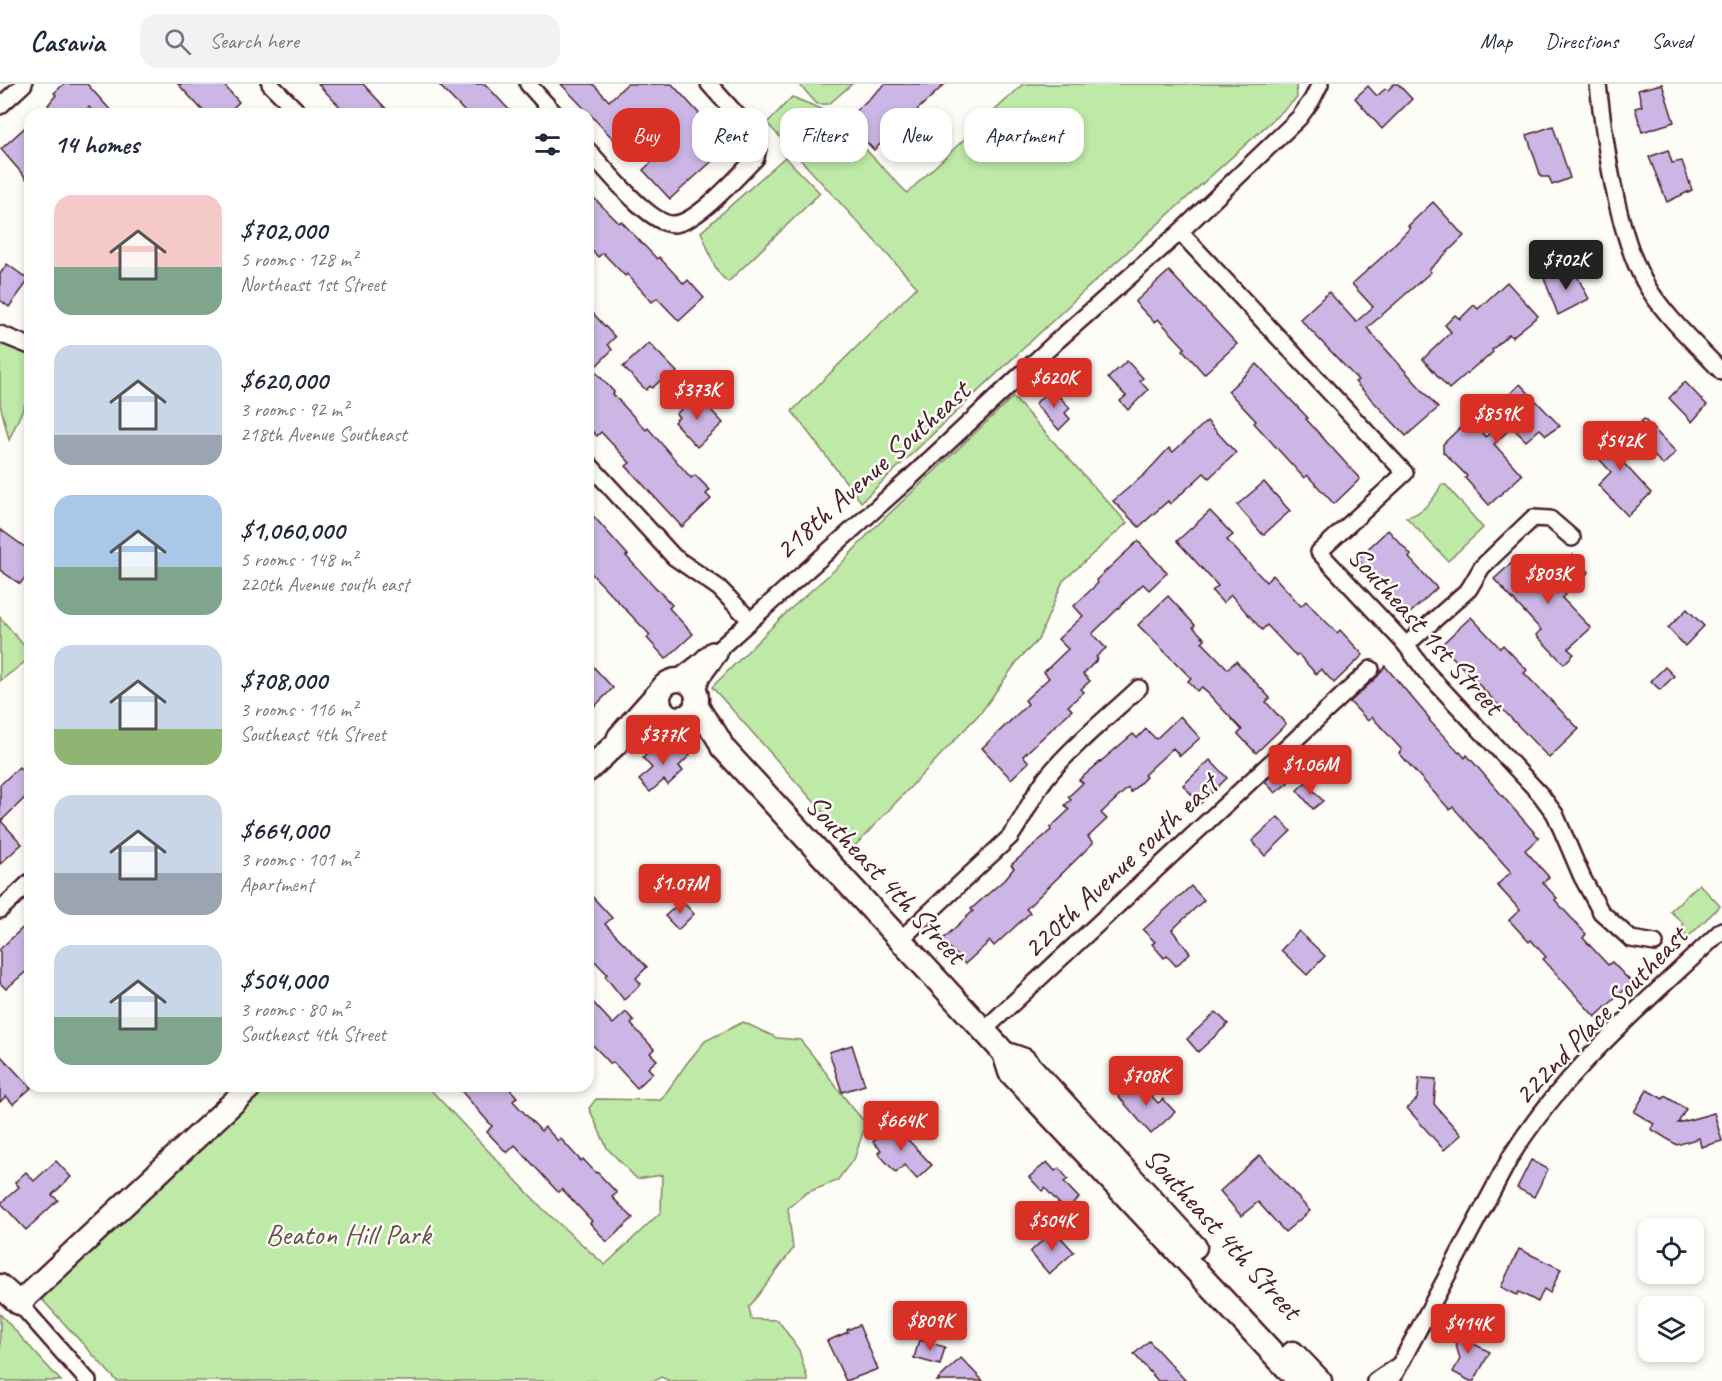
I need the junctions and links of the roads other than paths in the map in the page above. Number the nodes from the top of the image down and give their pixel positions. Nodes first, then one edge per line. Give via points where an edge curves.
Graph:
1 (24, 84) edge
2 (270, 84) edge
3 (528, 84) edge
4 (709, 84) edge
5 (1320, 84) edge
6 (1598, 84) edge
7 (0, 106) edge
8 (294, 108) edge
9 (550, 108) edge
10 (594, 157) edge
11 (1179, 232) junction
12 (0, 334) edge
13 (24, 344) edge
14 (1722, 372) edge
15 (594, 470) edge
16 (1572, 538) dead end
17 (750, 620) junction
18 (1406, 645) junction
19 (720, 648) junction
20 (1371, 669) dead end
21 (668, 685) junction
22 (1139, 688) dead end
23 (685, 707) junction
24 (617, 743) junction
25 (594, 764) edge
26 (24, 888) edge
27 (0, 910) edge
28 (1722, 930) edge
29 (901, 939) junction
30 (1655, 942) dead end
31 (984, 1030) junction
32 (1004, 1053) junction
33 (245, 1092) edge
34 (0, 1286) edge
35 (19, 1303) junction
36 (1401, 1363) junction
37 (88, 1381) edge
38 (1299, 1381) edge
39 (1320, 1381) edge
40 (1375, 1381) edge
41 (1391, 1381) edge

1 - 7 street
2 - 8 street
3 - 9 street
4 - 10 street via 755,135 758,147 756,158 689,219 673,225 658,221
5 - 11 street, 218th Avenue Southeast via 1299,118
6 - 14 street via 1621,215 1637,265 1659,302
11 - 17 street, 218th Avenue Southeast
11 - 18 street, Southeast 1st Street via 1405,473 1319,552
12 - 13 street
15 - 17 street via 674,557 719,588
16 - 18 street via 1550,519 1533,518 1482,567 1469,589
17 - 19 street, 218th Avenue Southeast
18 - 30 street, Southeast 1st Street via 1555,814 1601,912 1631,939
19 - 21 street, 218th Avenue Southeast via 712,649
19 - 23 street, 218th Avenue Southeast
20 - 31 street, 220th Avenue south east
21 - 23 street via 660,702
21 - 23 street, Southeast 4th Street via 683,681 690,684
21 - 24 street, 218th Avenue Southeast
22 - 29 street via 1056,766 1010,837
23 - 24 street, 218th Avenue Southeast via 647,723
23 - 29 street, Southeast 4th Street via 715,746 722,747
24 - 25 street, 218th Avenue Southeast
26 - 27 street
28 - 36 street, 222nd Place Southeast via 1586,1059 1531,1124 1510,1156
29 - 31 street, Southeast 4th Street
31 - 32 street, Southeast 4th Street
32 - 38 street, Southeast 4th Street via 1010,1072
32 - 39 street, Southeast 4th Street via 1024,1060
33 - 35 street
34 - 35 street
35 - 37 street
36 - 40 street, 222nd Place Southeast
36 - 41 street, 222nd Place Southeast

